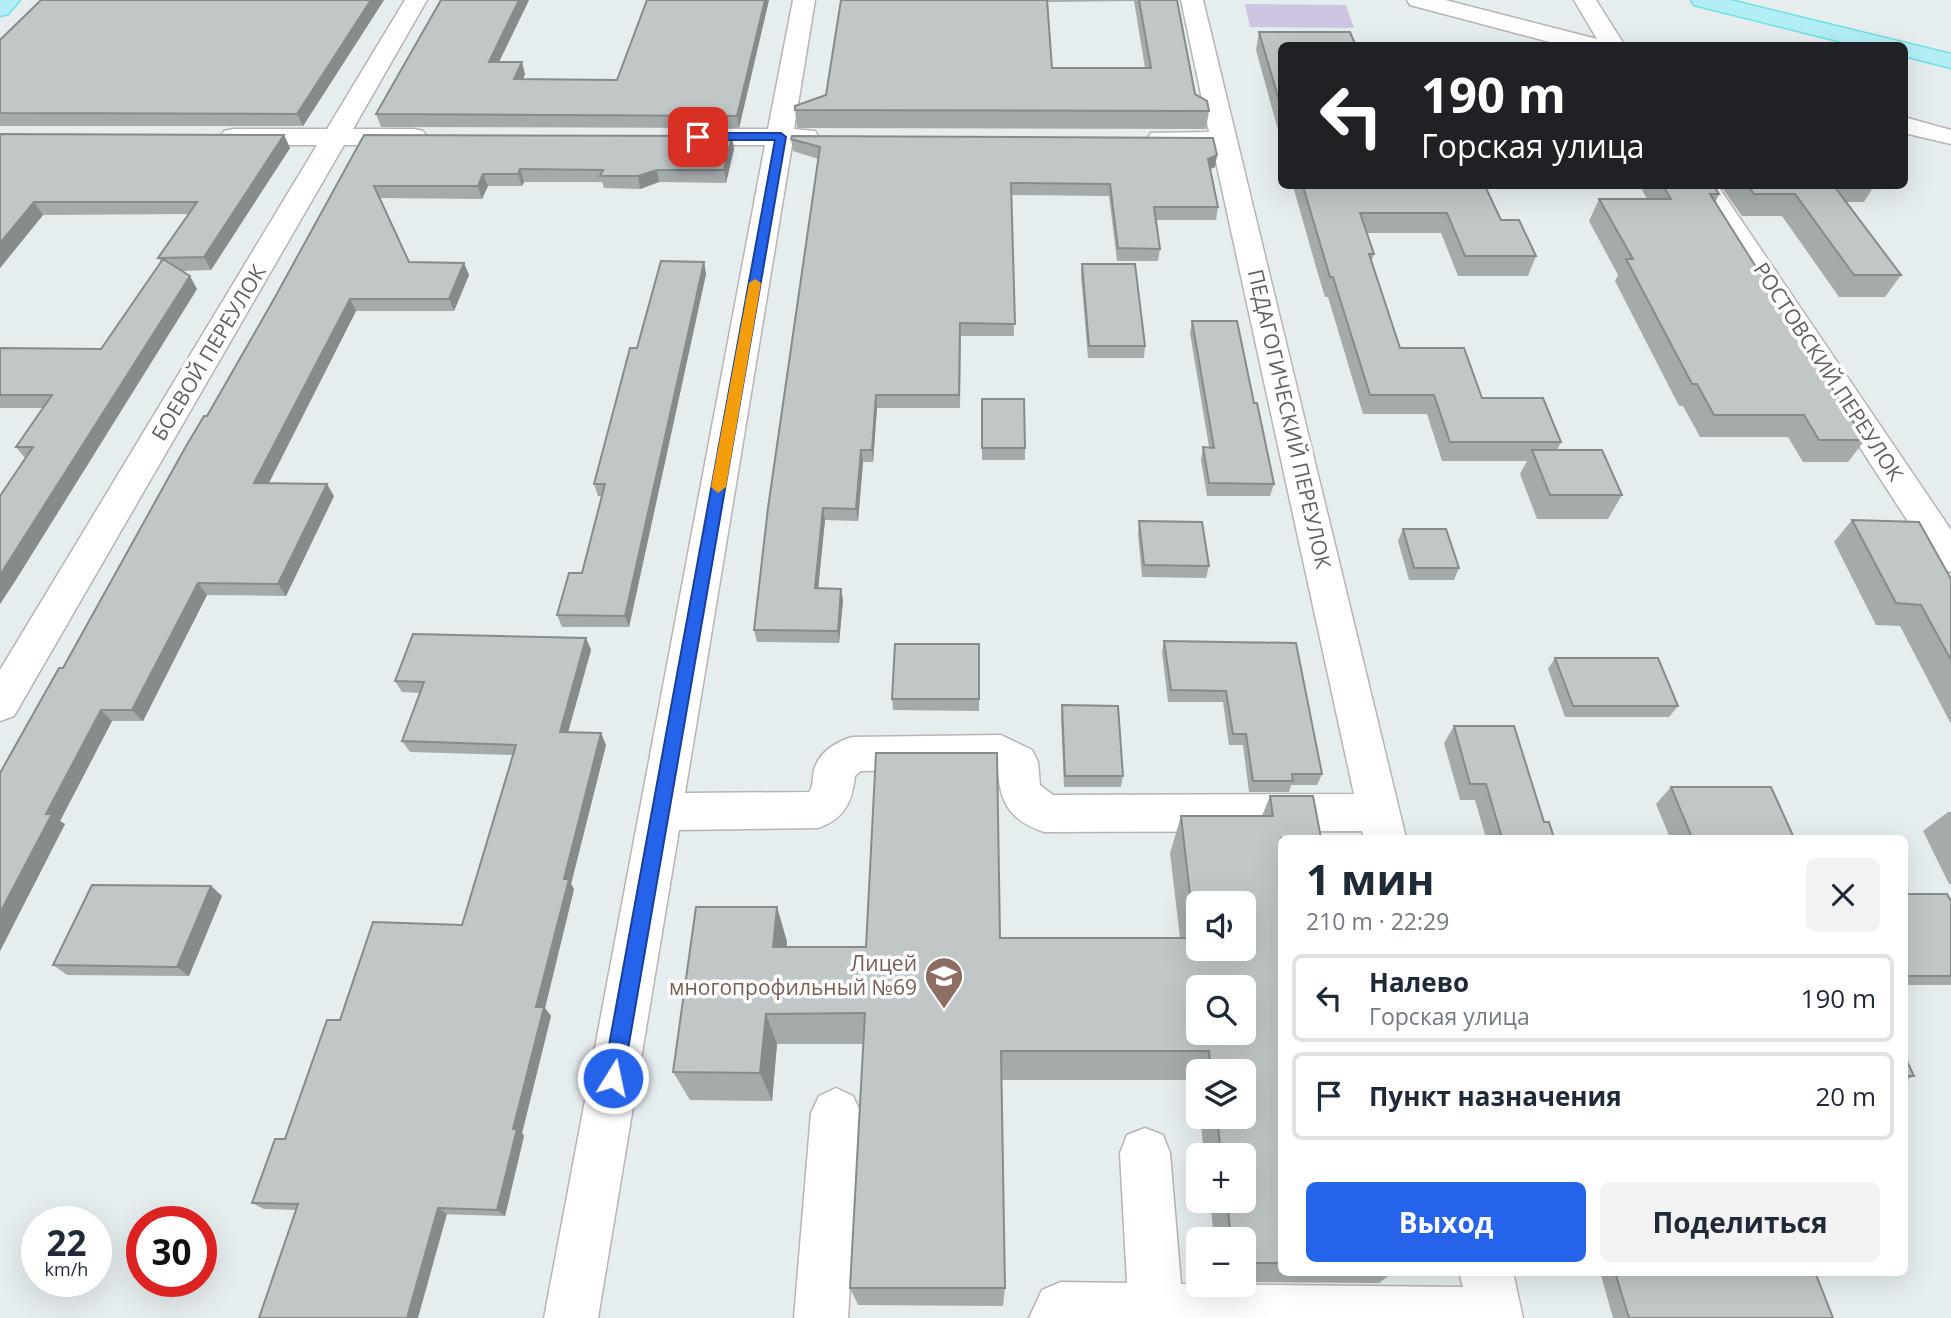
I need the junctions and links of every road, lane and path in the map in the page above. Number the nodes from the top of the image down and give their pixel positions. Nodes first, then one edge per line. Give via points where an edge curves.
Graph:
1 (9, 0) edge
2 (416, 0) edge
3 (804, 0) edge
4 (1192, 0) edge
5 (1418, 0) edge
6 (1585, 0) edge
7 (1702, 0) edge
8 (0, 9) edge
9 (1580, 42) edge
10 (1611, 42) edge
11 (1873, 42) edge
12 (1908, 50) edge
13 (1951, 61) edge
14 (1908, 126) edge
15 (202, 137) edge
16 (337, 137) junction
17 (434, 137) edge
18 (656, 137) edge
19 (781, 137) junction
20 (836, 137) edge
21 (1947, 137) dead end
22 (1141, 139) edge
23 (1224, 139) junction
24 (1707, 189) edge
25 (1951, 558) edge
26 (0, 705) edge
27 (661, 811) junction
28 (1382, 825) edge
29 (836, 1113) dead end
30 (1145, 1153) dead end
31 (1493, 1302) edge
32 (1156, 1311) junction
33 (571, 1318) edge
34 (821, 1318) edge
35 (1056, 1318) edge

1 - 8 main road
2 - 16 street, БОЕВОЙ ПЕРЕУЛОК
3 - 19 street
4 - 23 street, ПЕДАГОГИЧЕСКИЙ ПЕРЕУЛОК
5 - 9 street
6 - 10 street
7 - 11 main road
12 - 13 main road
14 - 21 street
15 - 16 street
16 - 17 street
16 - 26 street, БОЕВОЙ ПЕРЕУЛОК
18 - 19 street
19 - 20 street
19 - 27 street
22 - 23 street
23 - 28 street, ПЕДАГОГИЧЕСКИЙ ПЕРЕУЛОК
24 - 25 street, РОСТОВСКИЙ ПЕРЕУЛОК
27 - 28 street via 818,810 832,796 835,768 852,754 1001,752 1018,762 1020,793 1044,814
27 - 33 street
29 - 34 street
30 - 32 street
31 - 32 street
32 - 35 street via 1061,1310

